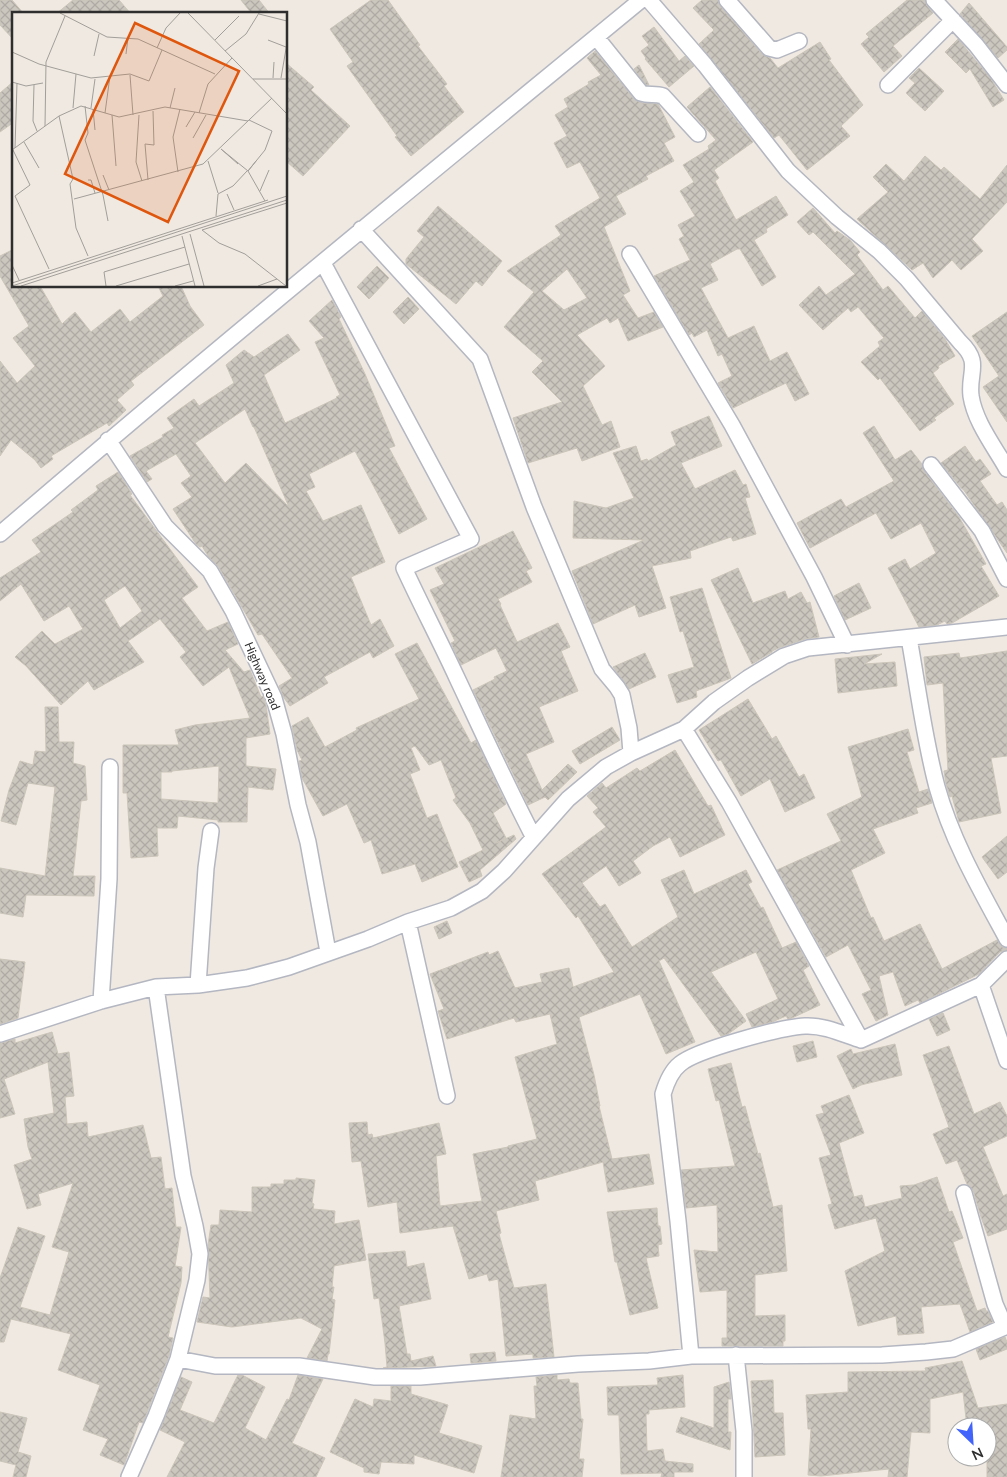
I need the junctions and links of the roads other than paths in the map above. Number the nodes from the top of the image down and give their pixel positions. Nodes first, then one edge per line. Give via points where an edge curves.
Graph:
1 (641, 0) edge
2 (649, 0) edge
3 (727, 0) edge
4 (934, 0) edge
5 (953, 20) junction
6 (596, 37) junction
7 (799, 41) dead end
8 (1007, 84) edge
9 (888, 85) dead end
10 (698, 134) dead end
11 (361, 229) junction
12 (630, 254) dead end
13 (323, 263) junction
14 (108, 440) junction
15 (931, 465) dead end
16 (1007, 469) edge
17 (0, 534) edge
18 (1007, 579) edge
19 (1007, 627) edge
20 (909, 638) junction
21 (847, 645) junction
22 (684, 728) junction
23 (631, 753) junction
24 (110, 767) dead end
25 (210, 831) dead end
26 (534, 836) junction
27 (408, 922) junction
28 (1007, 939) edge
29 (328, 952) junction
30 (1007, 959) edge
31 (198, 985) junction
32 (981, 985) junction
33 (156, 987) junction
34 (100, 1001) junction
35 (0, 1034) edge
36 (861, 1040) junction
37 (1007, 1061) edge
38 (446, 1096) dead end
39 (964, 1193) dead end
40 (1006, 1327) edge
41 (736, 1355) junction
42 (691, 1356) junction
43 (178, 1359) junction
44 (129, 1477) edge
45 (744, 1477) edge

1 - 6 street
2 - 16 street via 788,171 879,251 968,350 973,360 970,393 974,411
3 - 7 street via 770,48 778,50
4 - 5 street
5 - 8 street
5 - 9 street
6 - 10 street via 641,93 663,96
6 - 11 street
11 - 13 street
11 - 23 street via 480,359 534,507 596,655 602,669 622,695
12 - 21 street via 732,424
13 - 14 street
13 - 26 street via 472,538 404,568
14 - 17 street
14 - 29 street, Highway road via 165,526 210,571 234,611 274,698 308,842
15 - 18 street via 982,531
19 - 20 street
20 - 21 street
20 - 28 street via 926,742 938,789 970,867
21 - 22 street via 808,648 784,656 714,702
22 - 23 street
22 - 36 street via 729,802
23 - 26 street via 606,767 568,799
24 - 34 street via 109,878
25 - 31 street
26 - 27 street via 504,871 482,890 451,908
27 - 29 street
27 - 38 street
29 - 31 street via 247,978
30 - 32 street
31 - 33 street
32 - 36 street
32 - 37 street
33 - 34 street
33 - 43 street via 183,1176 200,1254
34 - 35 street
36 - 42 street via 833,1030 807,1026 786,1028 709,1050 680,1064 666,1083 663,1094
39 - 40 street via 995,1304
40 - 41 street via 953,1348 926,1352
41 - 42 street
41 - 45 street via 744,1431
42 - 43 street via 375,1378 299,1366 215,1366
43 - 44 street

